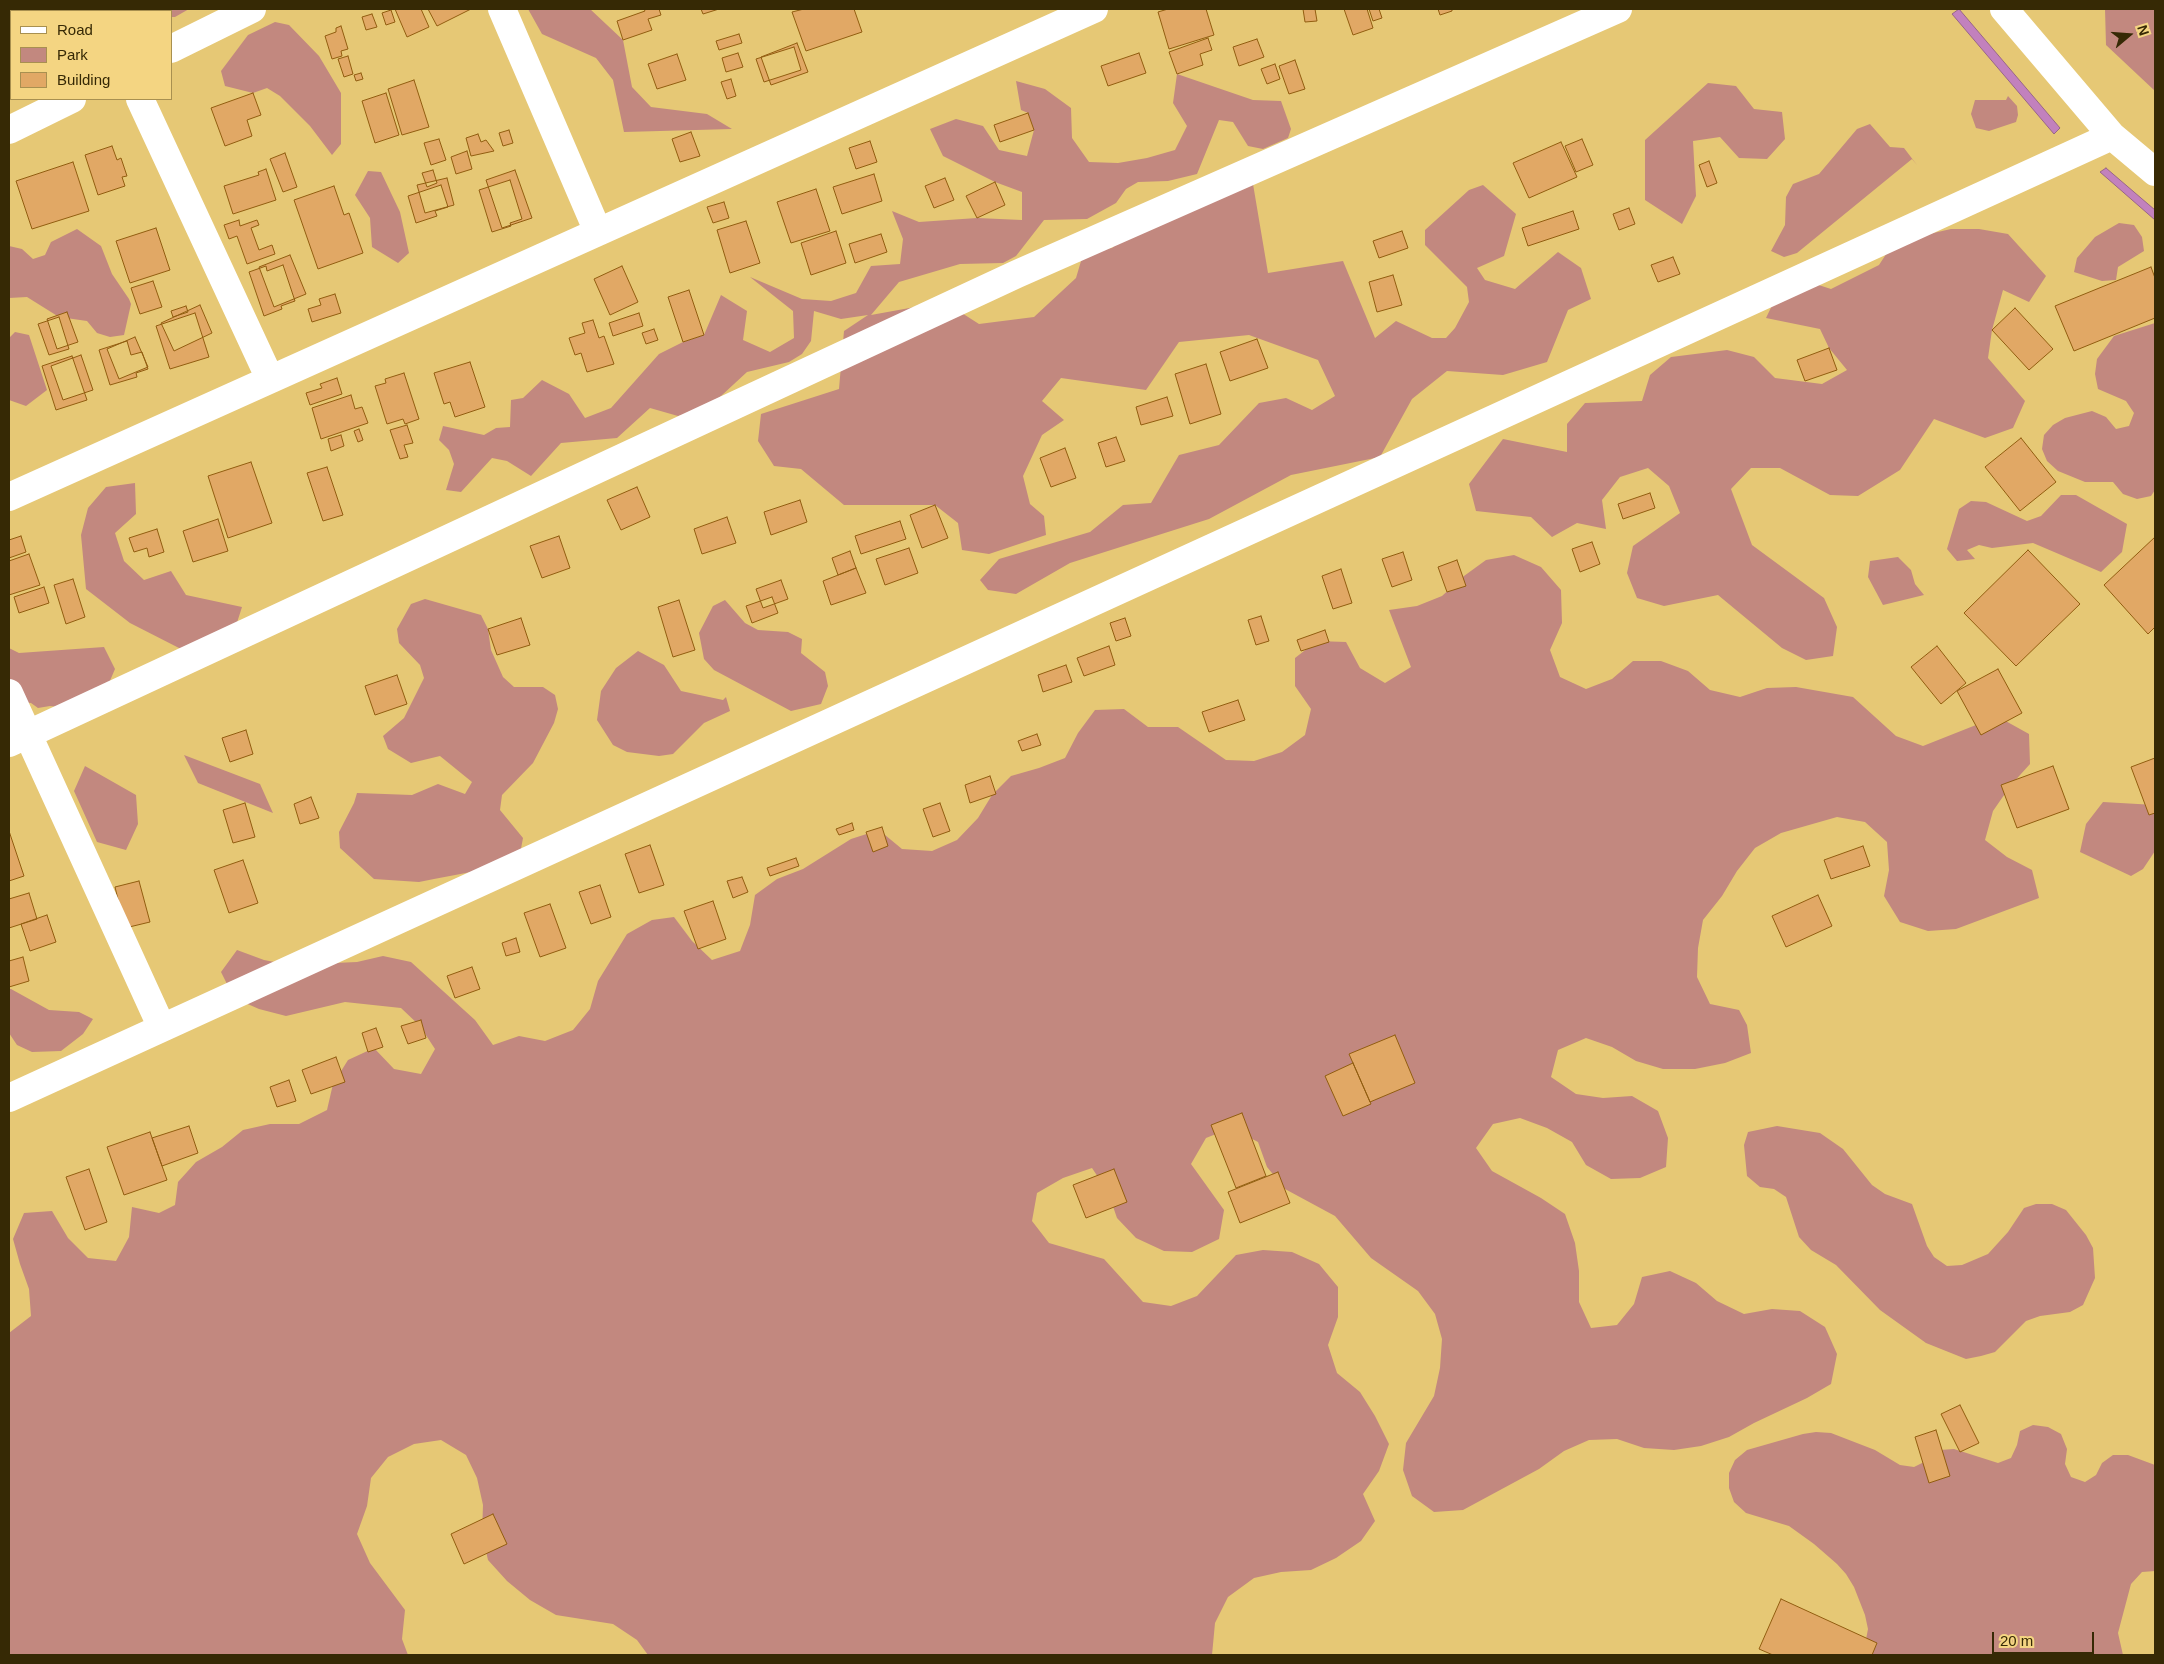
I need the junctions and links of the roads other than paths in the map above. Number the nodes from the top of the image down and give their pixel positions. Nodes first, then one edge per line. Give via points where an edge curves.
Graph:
1 (502, 9) edge
2 (1094, 9) edge
3 (1618, 9) edge
4 (2004, 9) edge
5 (244, 11) edge
6 (172, 48) edge
7 (70, 100) edge
8 (140, 100) edge
9 (9, 130) edge
10 (2112, 136) junction
11 (2155, 172) edge
12 (598, 232) junction
13 (270, 379) junction
14 (9, 497) edge
15 (9, 693) edge
16 (18, 739) edge
17 (162, 1028) junction
18 (9, 1098) edge

1 - 12 street
2 - 12 street
3 - 16 street via 1017,274
4 - 10 street
5 - 6 street
7 - 9 street
8 - 13 street
10 - 11 street
10 - 17 street
12 - 13 street
13 - 14 street
15 - 16 street
16 - 17 street
17 - 18 street

